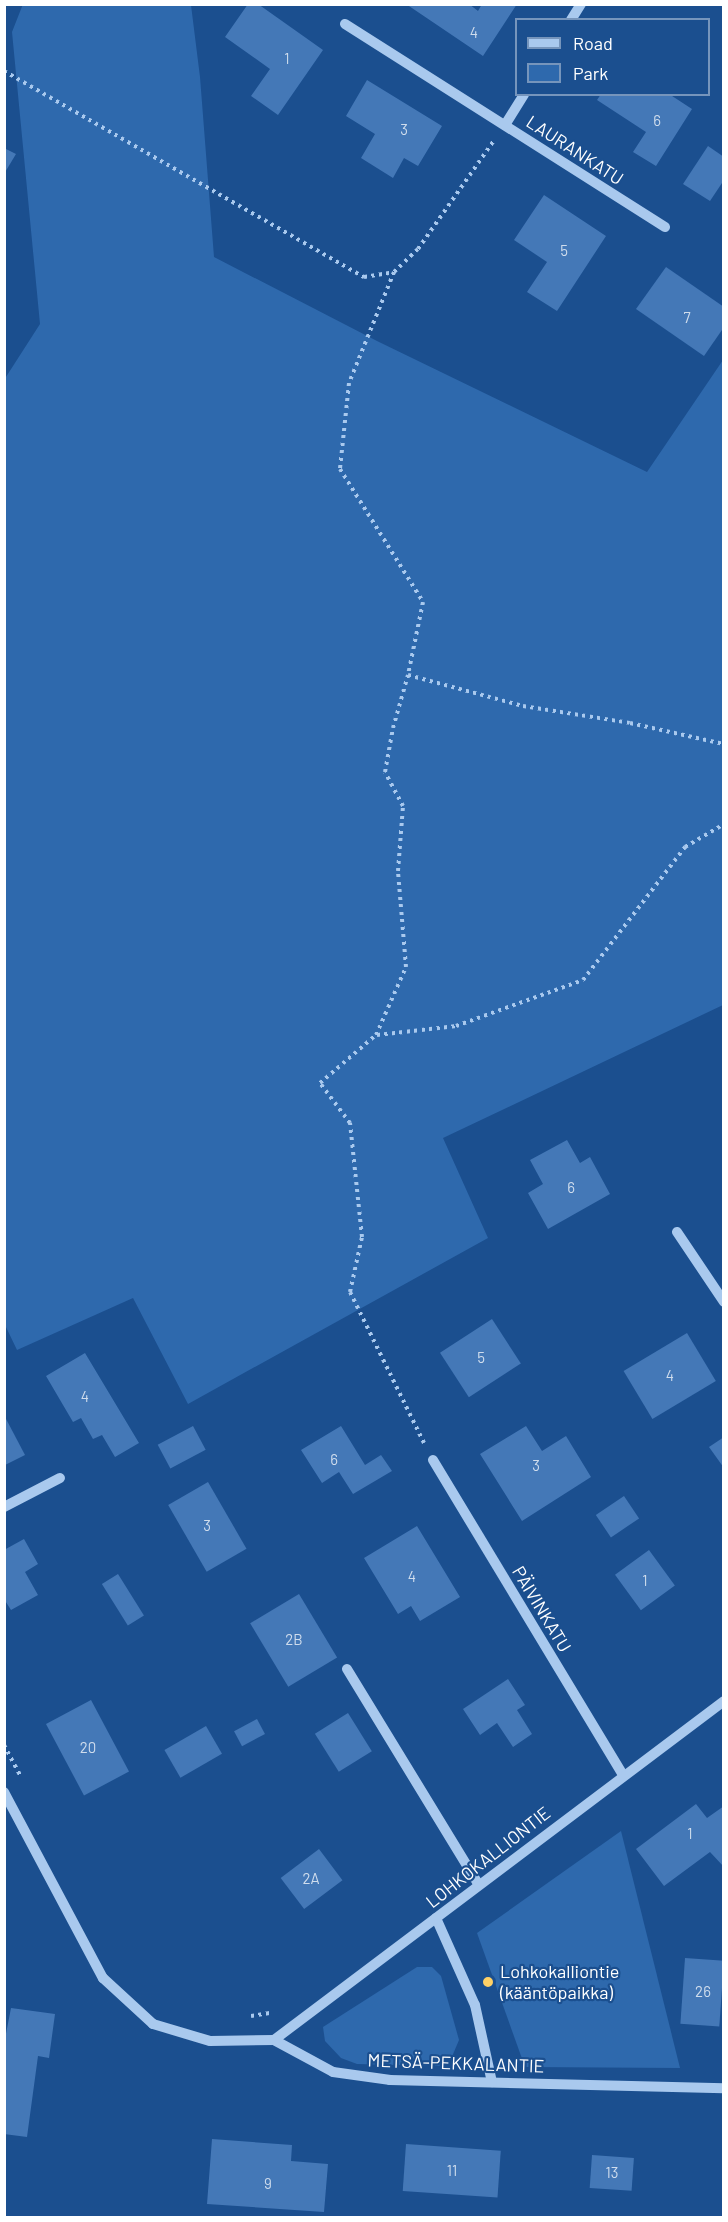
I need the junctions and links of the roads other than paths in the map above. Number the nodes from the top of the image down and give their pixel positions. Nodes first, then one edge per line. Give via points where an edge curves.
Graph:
1 (580, 4) edge
2 (572, 18) edge
3 (345, 24) dead end
4 (523, 96) edge
5 (505, 125) junction
6 (665, 227) dead end
7 (677, 1232) dead end
8 (723, 1302) edge
9 (433, 1460) road end
10 (60, 1478) dead end
11 (4, 1507) edge
12 (347, 1668) dead end
13 (723, 1701) edge
14 (623, 1774) junction
15 (4, 1792) edge
16 (478, 1884) junction
17 (436, 1918) junction
18 (274, 2040) junction
19 (492, 2082) junction
20 (723, 2088) edge

1 - 2 street
3 - 5 street, LAURANKATU
4 - 5 street
5 - 6 street, LAURANKATU
7 - 8 street
9 - 14 street, PÄIVINKATU
10 - 11 street
12 - 16 street
13 - 14 street, LOHKOKALLIONTIE
14 - 16 street, LOHKOKALLIONTIE
15 - 18 street, METSÄ-PEKKALANTIE via 103,1978 153,2024 210,2041
16 - 17 street, LOHKOKALLIONTIE
17 - 18 street, LOHKOKALLIONTIE
17 - 19 street via 475,2006
18 - 19 street, METSÄ-PEKKALANTIE via 333,2072 390,2080
19 - 20 street, METSÄ-PEKKALANTIE

